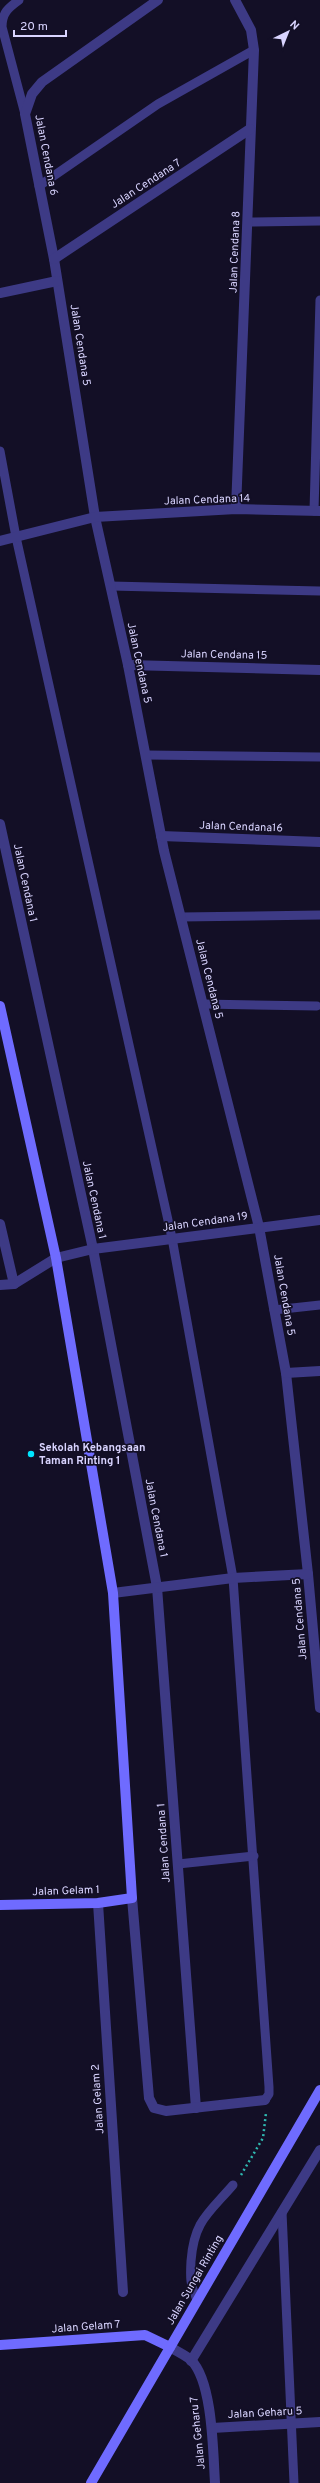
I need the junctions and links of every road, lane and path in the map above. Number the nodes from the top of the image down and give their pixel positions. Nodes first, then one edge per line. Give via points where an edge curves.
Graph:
1 (19, 0) edge
2 (158, 0) edge
3 (235, 0) edge
4 (254, 50) junction
5 (25, 114) junction
6 (250, 129) junction
7 (39, 186) junction
8 (320, 221) edge
9 (248, 222) junction
10 (54, 259) junction
11 (57, 281) junction
12 (0, 293) edge
13 (320, 300) edge
14 (0, 451) edge
15 (236, 509) junction
16 (317, 511) edge
17 (95, 517) junction
18 (16, 537) junction
19 (0, 541) edge
20 (110, 586) junction
21 (320, 591) edge
22 (128, 665) junction
23 (320, 670) edge
24 (146, 755) junction
25 (320, 757) edge
26 (0, 824) edge
27 (161, 836) junction
28 (320, 842) edge
29 (320, 915) edge
30 (181, 917) junction
31 (203, 1004) junction
32 (0, 1006) edge
33 (317, 1006) dead end
34 (320, 1220) edge
35 (0, 1224) edge
36 (259, 1227) junction
37 (172, 1238) junction
38 (93, 1249) junction
39 (56, 1258) junction
40 (14, 1284) junction
41 (0, 1285) edge
42 (320, 1305) edge
43 (274, 1310) junction
44 (320, 1371) edge
45 (286, 1373) junction
46 (308, 1574) junction
47 (233, 1578) junction
48 (157, 1587) junction
49 (113, 1593) junction
50 (320, 1708) edge
51 (254, 1856) junction
52 (178, 1864) junction
53 (132, 1898) junction
54 (98, 1903) junction
55 (0, 1905) edge
56 (320, 2090) edge
57 (265, 2100) junction
58 (196, 2108) junction
59 (320, 2150) edge
60 (233, 2185) joint
61 (282, 2212) junction
62 (123, 2292) dead end
63 (197, 2300) junction
64 (0, 2345) edge
65 (170, 2347) junction
66 (191, 2361) junction
67 (320, 2422) edge
68 (292, 2423) junction
69 (212, 2428) junction
70 (91, 2483) edge
71 (215, 2483) edge
72 (294, 2483) edge

1 - 5 lane via 2,16 2,27
2 - 5 street, Jalan Cendana 6 via 42,82 32,94
3 - 4 street, Jalan Cendana 8 via 251,30
4 - 6 street, Jalan Cendana 8
4 - 7 lane via 158,104
5 - 7 street, Jalan Cendana 6
6 - 9 street, Jalan Cendana 8
6 - 10 street, Jalan Cendana 7
7 - 10 street, Jalan Cendana 6
8 - 9 lane
9 - 15 street, Jalan Cendana 8
10 - 11 street, Jalan Cendana 5
11 - 12 street
11 - 17 street, Jalan Cendana 5
13 - 16 lane
14 - 18 lane
15 - 16 street, Jalan Cendana 14
15 - 17 street, Jalan Cendana 14
17 - 18 street, Jalan Cendana 14
17 - 20 street, Jalan Cendana 5
18 - 19 street, Jalan Cendana 14
18 - 37 lane
20 - 21 lane
20 - 22 street, Jalan Cendana 5
22 - 23 street, Jalan Cendana 15
22 - 24 street, Jalan Cendana 5
24 - 25 lane
24 - 27 street, Jalan Cendana 5
26 - 38 street, Jalan Cendana 1
27 - 28 street, Jalan Cendana16
27 - 30 street, Jalan Cendana 5
29 - 30 lane
30 - 31 street, Jalan Cendana 5
31 - 33 lane
31 - 36 street, Jalan Cendana 5
32 - 39 street
34 - 36 street, Jalan Cendana 19
35 - 40 street
36 - 37 street, Jalan Cendana 19
36 - 43 street, Jalan Cendana 5
37 - 38 street, Jalan Cendana 19
37 - 47 lane
38 - 39 street, Jalan Cendana 19
38 - 48 street, Jalan Cendana 1
39 - 40 street, Jalan Cendana 19
39 - 49 street
40 - 41 street
42 - 43 lane
43 - 45 street, Jalan Cendana 5
44 - 45 street
45 - 46 street, Jalan Cendana 5
46 - 47 street
46 - 50 street, Jalan Cendana 5
47 - 48 street
47 - 51 lane
48 - 49 street
48 - 52 street, Jalan Cendana 1
49 - 53 street
51 - 52 lane
51 - 57 lane via 269,2087 269,2094
52 - 58 street, Jalan Cendana 1
53 - 54 street, Jalan Gelam 1
53 - 58 street via 149,2098 154,2108 166,2111
54 - 55 street, Jalan Gelam 1
54 - 62 street, Jalan Gelam 2
56 - 63 street, Jalan Sungai Rinting
57 - 58 street
57 - 60 path via 267,2119 263,2138
59 - 61 street
60 - 63 lane via 203,2219 195,2234 190,2283
61 - 66 street
61 - 68 lane
63 - 65 street, Jalan Sungai Rinting
64 - 65 street, Jalan Gelam 7 via 145,2335
65 - 66 street, Jalan Geharu 7
65 - 70 street, Jalan Sungai Rinting
66 - 69 street, Jalan Geharu 7 via 205,2387
67 - 68 street, Jalan Geharu 5
68 - 69 street, Jalan Geharu 5
68 - 72 lane
69 - 71 street, Jalan Geharu 7

